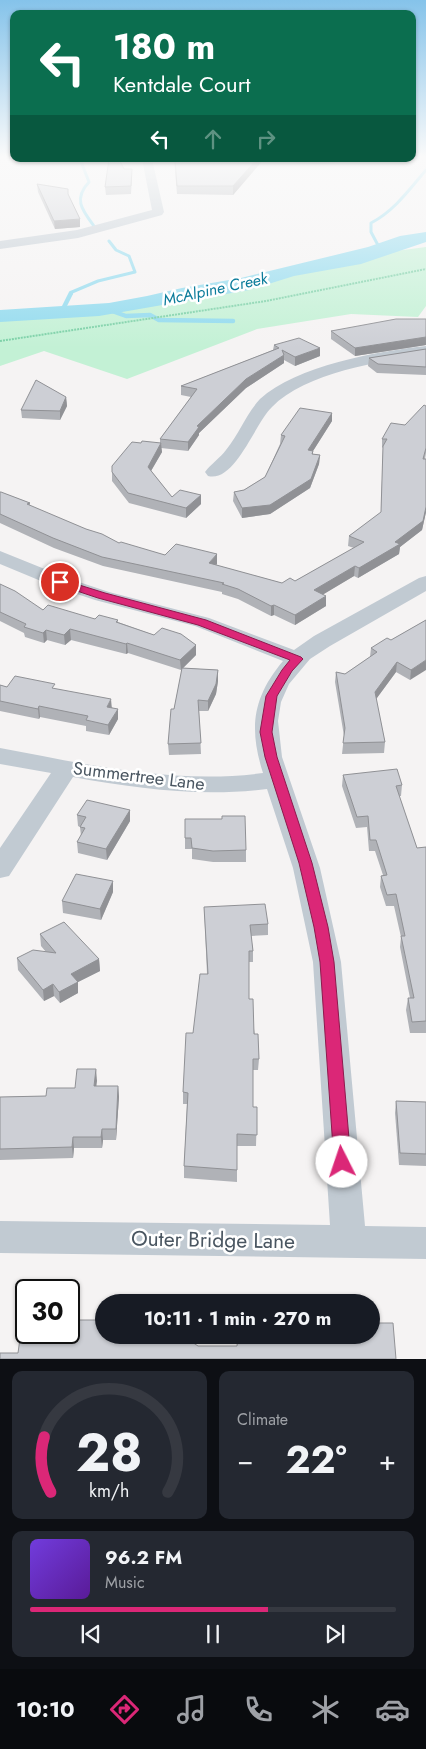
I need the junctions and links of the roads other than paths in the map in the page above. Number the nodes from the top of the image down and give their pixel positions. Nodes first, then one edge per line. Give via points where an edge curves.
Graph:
1 (124, 221) edge
2 (0, 245) edge
3 (426, 351) edge
4 (214, 472) dead end
5 (0, 557) edge
6 (426, 582) edge
7 (297, 659) junction
8 (0, 756) edge
9 (67, 768) junction
10 (278, 779) junction
11 (0, 869) edge
12 (0, 1237) edge
13 (349, 1241) junction
14 (426, 1243) edge

1 - 2 street via 78,234
3 - 4 street via 374,358 283,391 258,412 236,449
5 - 7 street via 60,582 202,622
6 - 7 street via 317,644
7 - 10 street via 277,686 266,720
8 - 9 street, Summertree Lane
9 - 10 street, Summertree Lane via 155,782 199,785
9 - 11 street
10 - 13 street via 305,863 327,962
12 - 13 street, Outer Bridge Lane
13 - 14 street, Outer Bridge Lane

